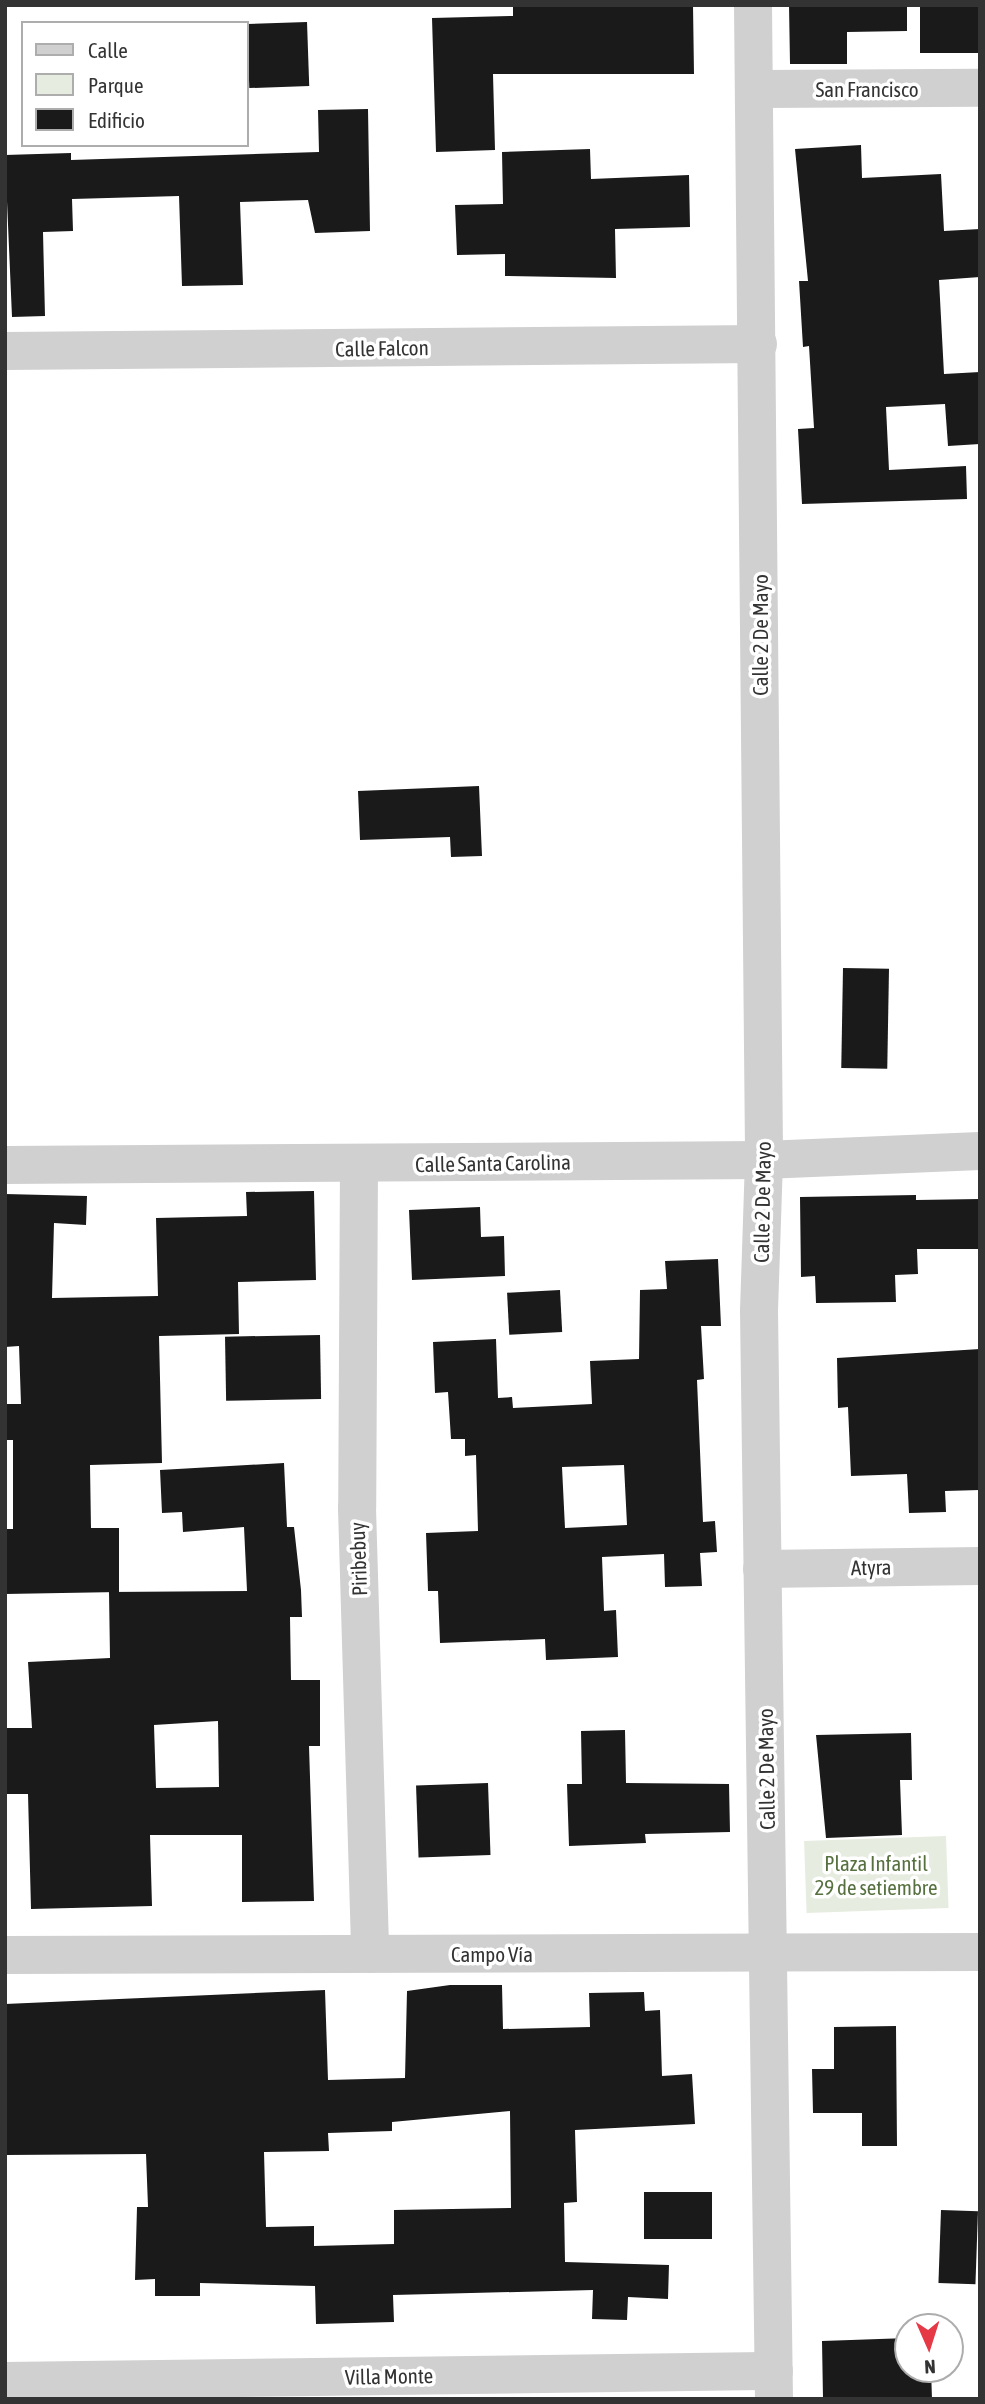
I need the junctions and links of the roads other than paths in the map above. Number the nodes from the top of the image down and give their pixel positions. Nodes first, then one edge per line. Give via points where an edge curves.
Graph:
1 (753, 5) edge
2 (980, 88) edge
3 (755, 89) junction
4 (758, 344) junction
5 (5, 351) edge
6 (980, 1151) edge
7 (764, 1160) junction
8 (359, 1164) junction
9 (5, 1165) edge
10 (980, 1566) edge
11 (762, 1569) junction
12 (980, 1952) edge
13 (770, 1953) junction
14 (370, 1954) junction
15 (5, 1955) edge
16 (5, 2381) edge
17 (774, 2385) edge

1 - 3 street, Calle 2 De Mayo
2 - 3 street, San Francisco
3 - 4 street, Calle 2 De Mayo
4 - 5 street, Calle Falcon
4 - 7 street, Calle 2 De Mayo
6 - 7 street, Calle Santa Carolina
7 - 8 street, Calle Santa Carolina
7 - 11 street, Calle 2 De Mayo
8 - 9 street, Calle Santa Carolina
8 - 14 street, Piribebuy via 357,1507
10 - 11 street, Atyra
11 - 13 street, Calle 2 De Mayo
12 - 13 street, Campo Vía
13 - 14 street, Campo Vía
13 - 17 street, Calle 2 De Mayo
14 - 15 street, Campo Vía
16 - 17 street, Villa Monte

